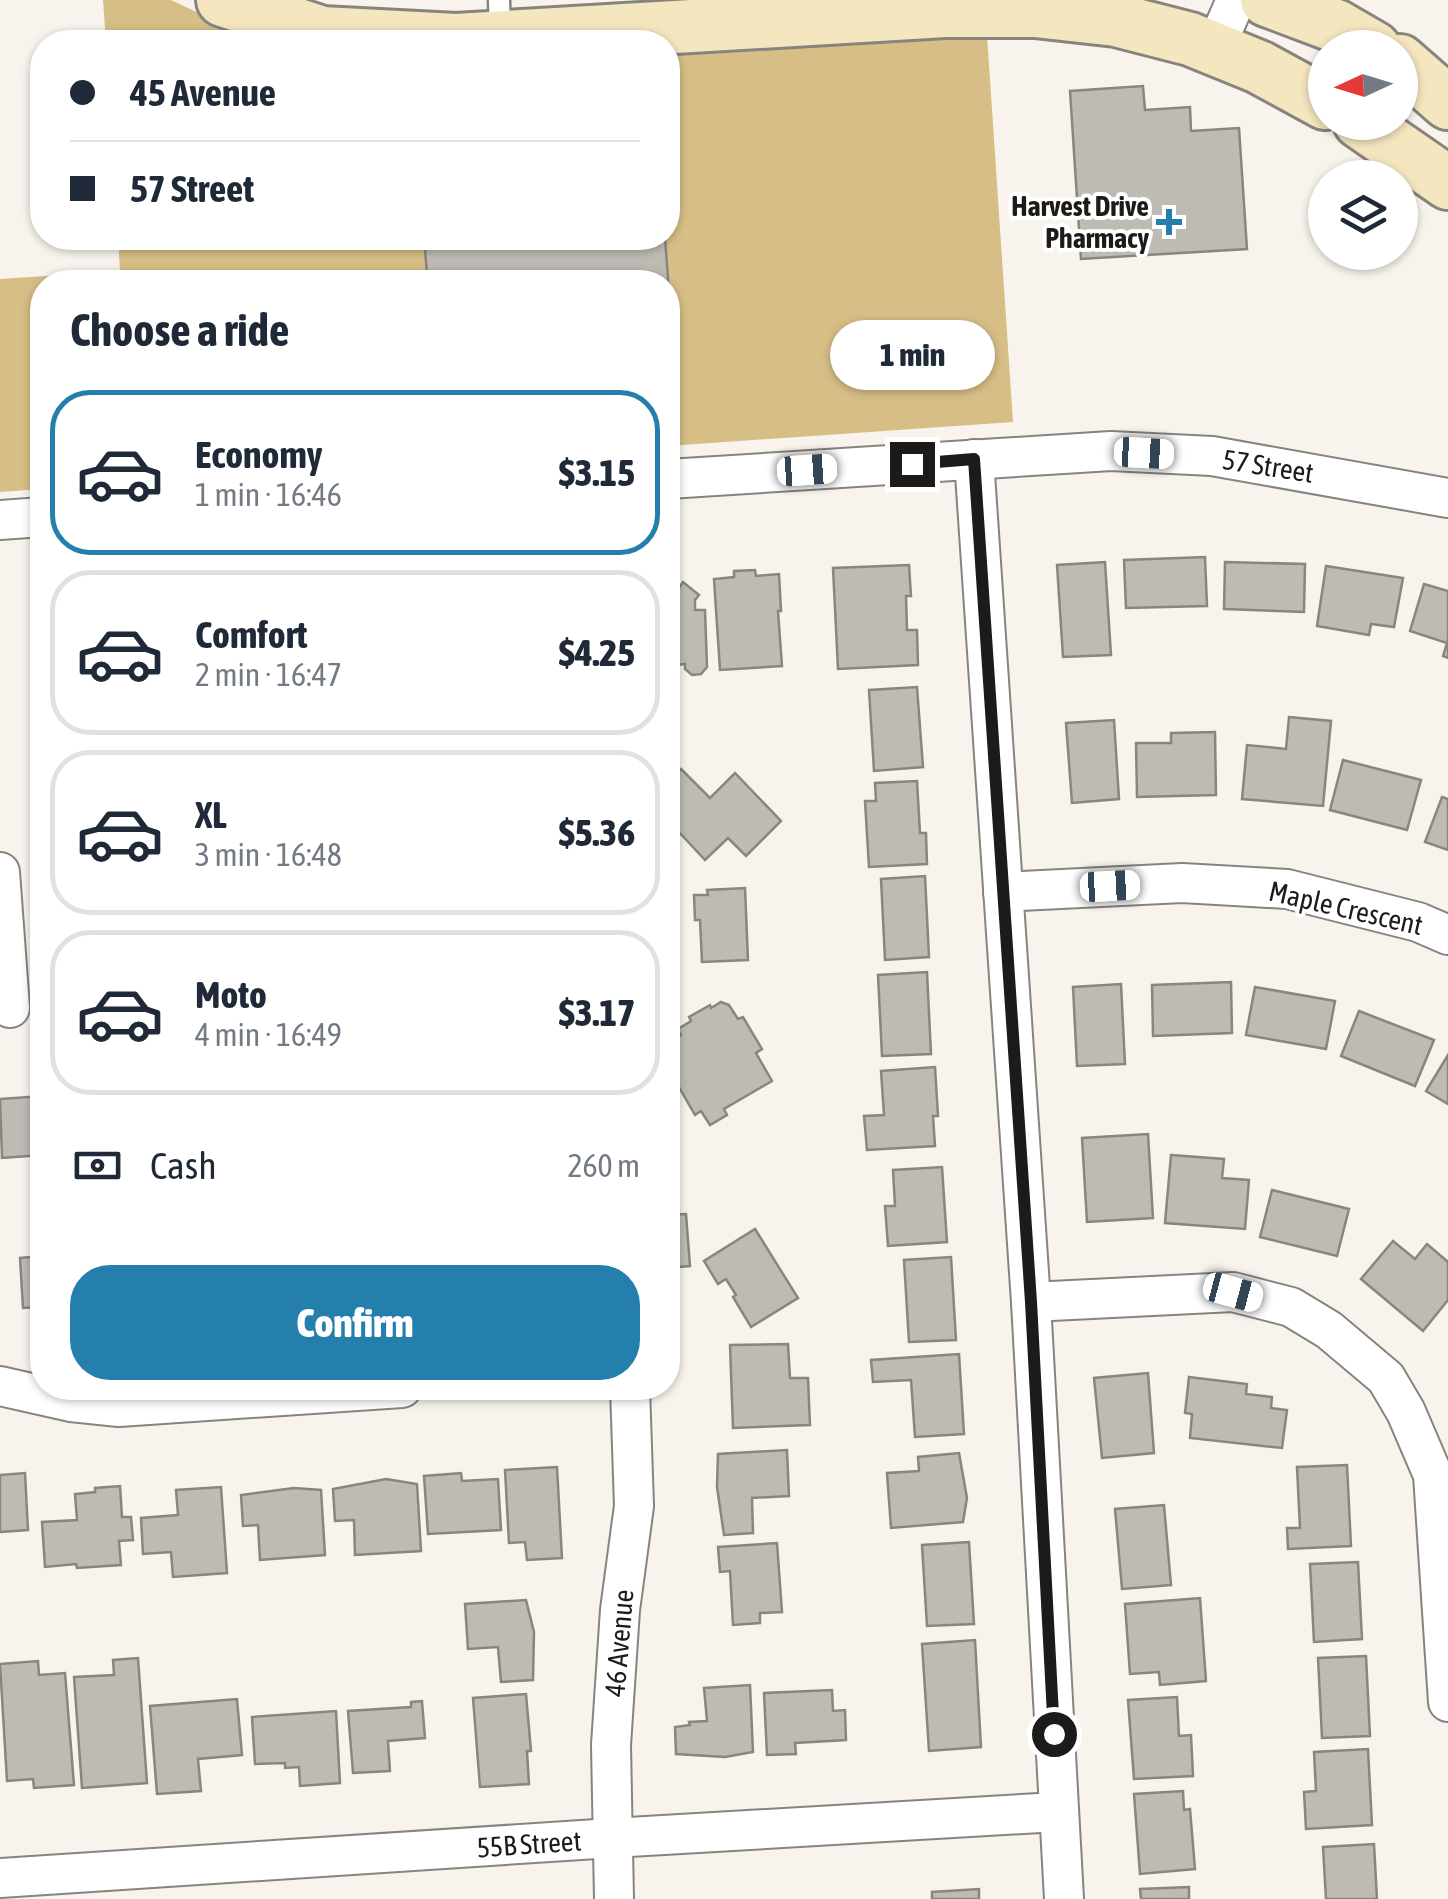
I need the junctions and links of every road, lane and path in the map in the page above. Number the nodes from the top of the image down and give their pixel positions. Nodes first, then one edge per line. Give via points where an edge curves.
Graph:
1 (223, 0) edge
2 (1236, 0) edge
3 (1283, 3) edge
4 (500, 26) edge
5 (310, 30) edge
6 (1343, 30) edge
7 (1237, 57) junction
8 (1418, 77) edge
9 (1308, 93) edge
10 (1448, 103) edge
11 (1386, 140) edge
12 (1448, 183) edge
13 (974, 459) junction
14 (680, 477) edge
15 (1448, 498) edge
16 (30, 518) edge
17 (0, 520) edge
18 (0, 872) edge
19 (1003, 892) junction
20 (1448, 935) edge
21 (17, 1008) edge
22 (1031, 1302) junction
23 (0, 1386) edge
24 (30, 1393) edge
25 (62, 1400) edge
26 (213, 1400) edge
27 (630, 1400) edge
28 (1448, 1702) edge
29 (1058, 1812) junction
30 (612, 1838) junction
31 (0, 1878) edge
32 (614, 1899) edge
33 (1064, 1899) edge

1 - 5 street
2 - 7 street
3 - 6 street
3 - 7 street
4 - 7 street via 1036,11 1116,20
7 - 9 street
8 - 10 street
11 - 12 street
13 - 14 street, 57 Street
13 - 15 street, 57 Street via 1111,451 1212,456
13 - 19 street
16 - 17 street
18 - 21 street
19 - 20 street, Maple Crescent via 1182,882 1287,889
19 - 22 street
22 - 28 street via 1233,1292 1291,1308 1386,1378 1433,1475
22 - 29 street
23 - 24 street
25 - 26 street via 119,1406
27 - 30 street, 46 Avenue via 634,1506 616,1659
29 - 30 street, 55B Street
29 - 33 street
30 - 31 street, 55B Street
30 - 32 street, 46 Avenue

